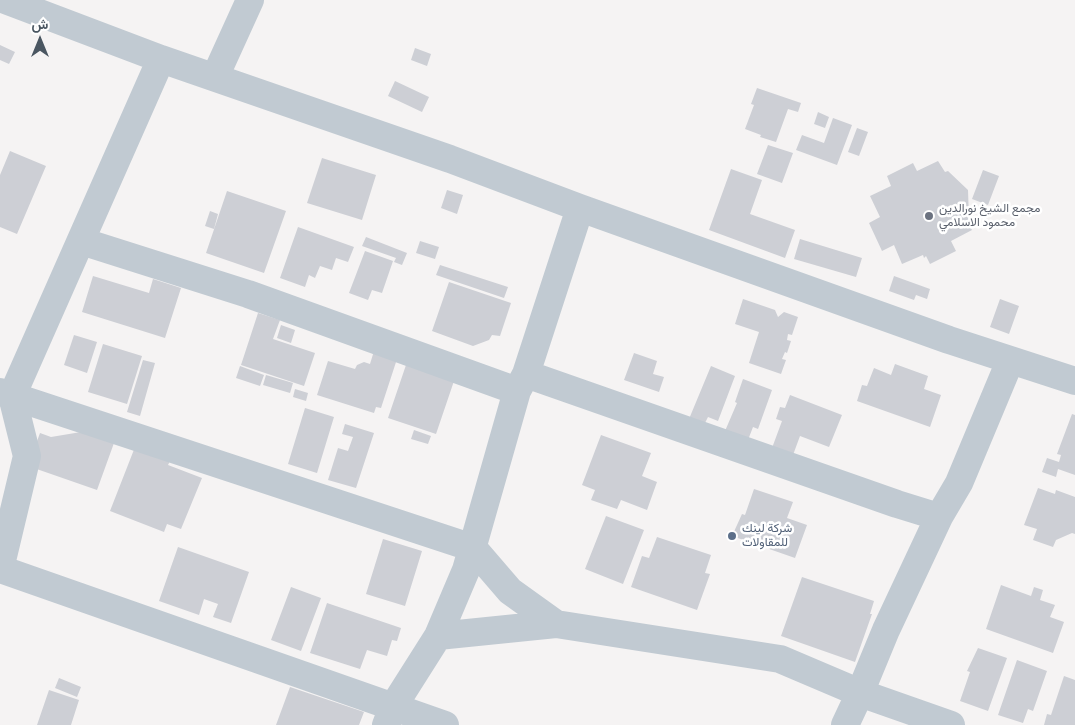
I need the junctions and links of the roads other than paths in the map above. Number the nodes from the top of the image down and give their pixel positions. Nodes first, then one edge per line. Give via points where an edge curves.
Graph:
1 (5, 0) edge
2 (250, 0) edge
3 (0, 9) edge
4 (161, 59) junction
5 (215, 77) junction
6 (580, 208) junction
7 (81, 241) junction
8 (1010, 361) junction
9 (1075, 381) edge
10 (522, 383) junction
11 (6, 394) edge
12 (939, 517) junction
13 (473, 548) junction
14 (0, 569) edge
15 (556, 624) junction
16 (438, 636) junction
17 (860, 693) junction
18 (389, 716) edge
19 (444, 725) edge
20 (845, 725) edge
21 (951, 725) edge

1 - 3 street
1 - 4 street
2 - 5 street
4 - 5 street
4 - 7 street
5 - 6 street
6 - 8 street
6 - 10 street
7 - 10 street
7 - 11 street
8 - 9 street
8 - 12 street via 959,483
10 - 12 street
10 - 13 street
11 - 13 street
11 - 14 street via 27,456
12 - 17 street
13 - 15 street via 510,591
13 - 16 street
14 - 18 street
15 - 16 street
15 - 17 street via 780,659
16 - 18 street
17 - 20 street
17 - 21 street
18 - 19 street

